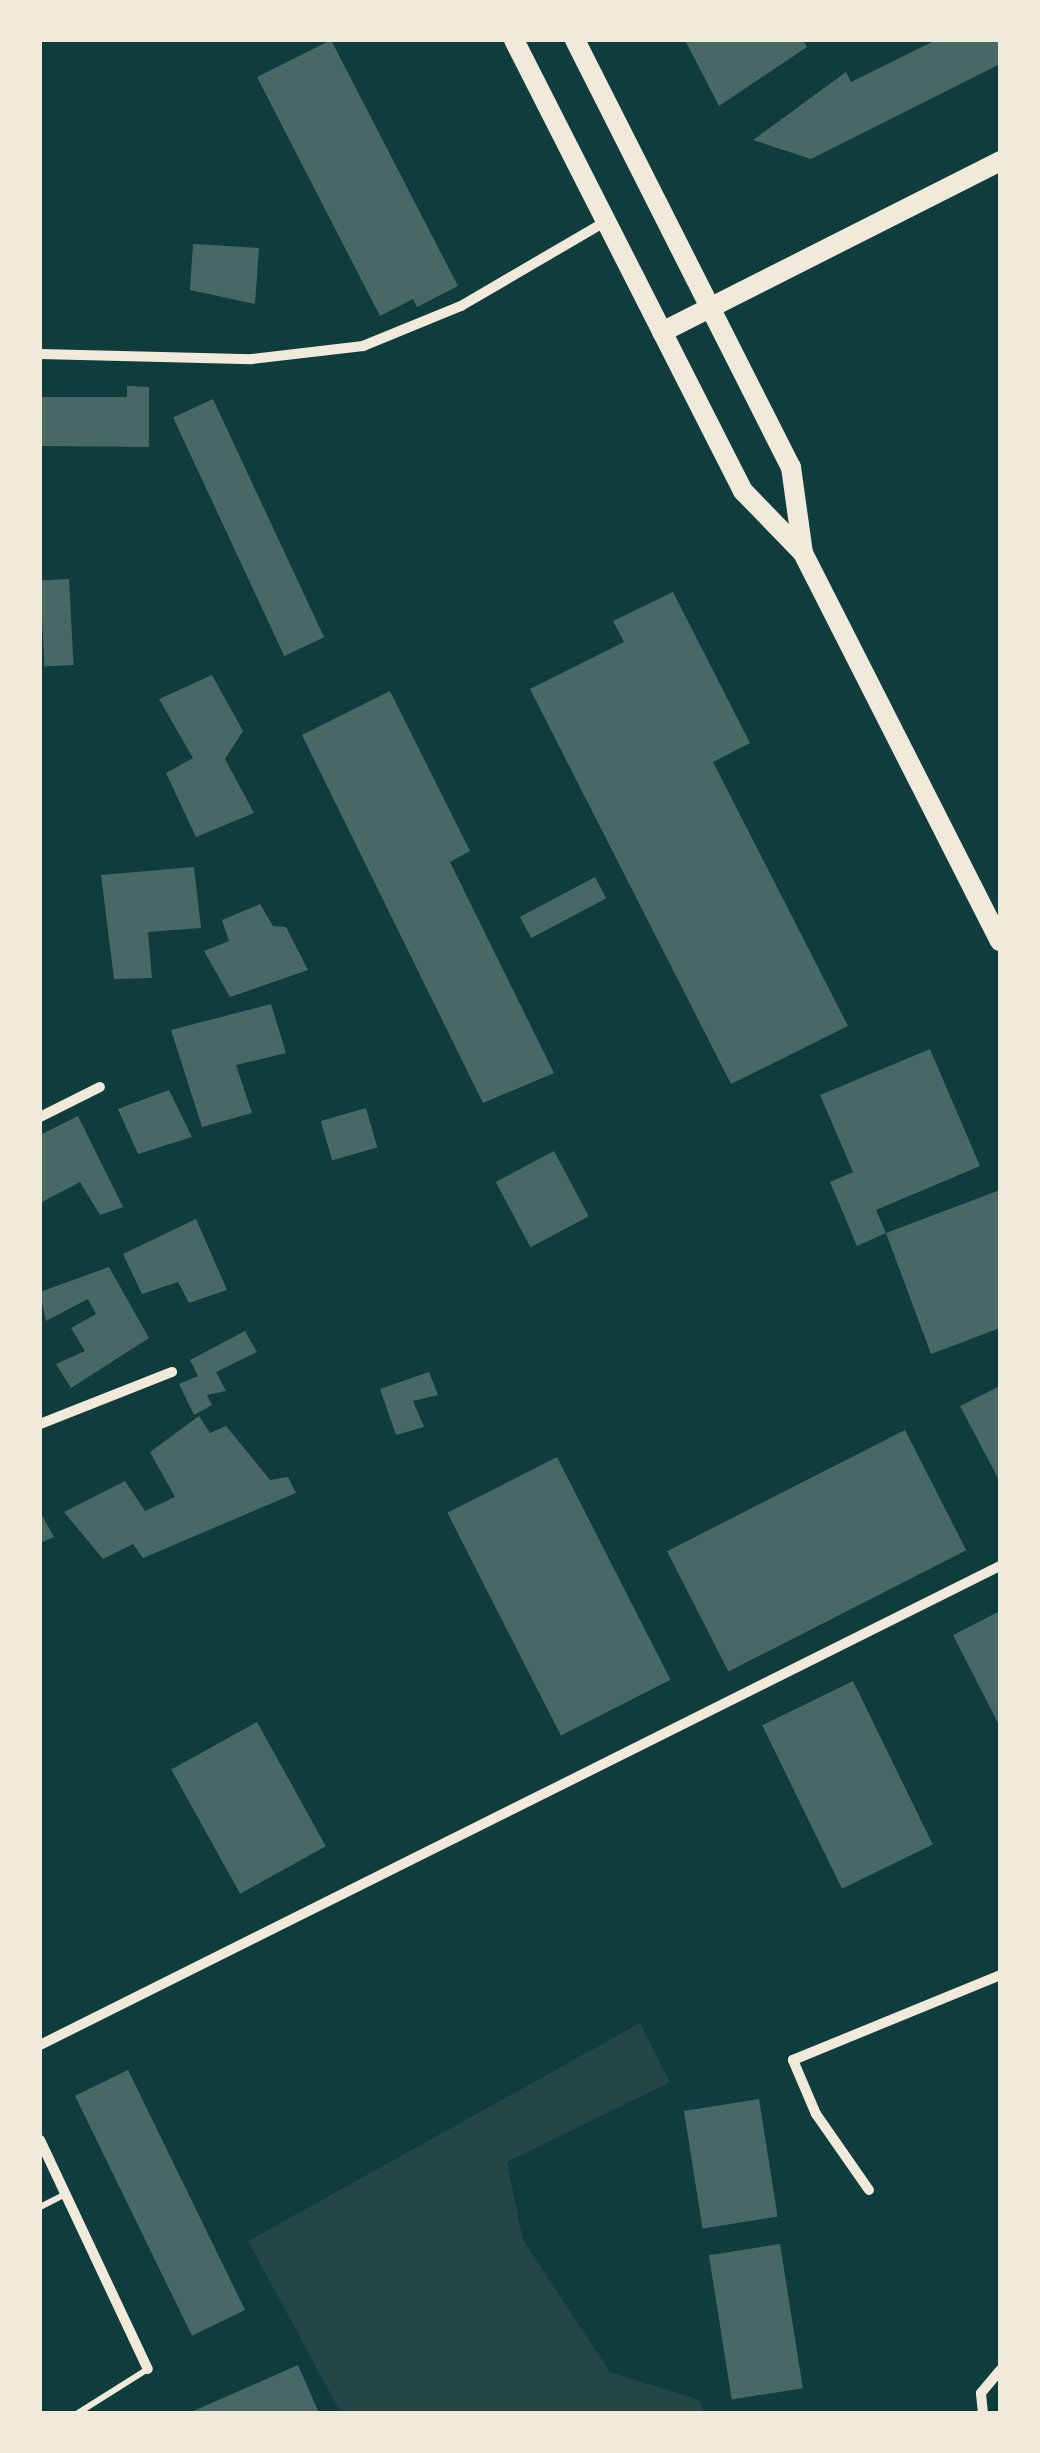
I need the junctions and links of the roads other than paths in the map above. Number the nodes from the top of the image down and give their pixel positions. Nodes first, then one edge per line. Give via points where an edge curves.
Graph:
1 (514, 40) edge
2 (576, 40) edge
3 (1000, 160) edge
4 (606, 222) junction
5 (710, 307) junction
6 (662, 332) junction
7 (40, 354) edge
8 (803, 554) junction
9 (1000, 941) edge
10 (100, 1087) dead end
11 (40, 1117) edge
12 (172, 1372) dead end
13 (40, 1424) edge
14 (1000, 1566) edge
15 (1000, 1975) edge
16 (40, 2045) edge
17 (40, 2140) edge
18 (868, 2190) dead end
19 (66, 2194) junction
20 (40, 2207) edge
21 (148, 2370) joint
22 (1000, 2370) edge
23 (78, 2413) edge
24 (983, 2413) edge

1 - 4 main road
2 - 5 main road
3 - 5 main road
4 - 6 main road
4 - 7 street via 461,306 363,346 252,359
5 - 6 main road
5 - 8 main road via 791,467
6 - 8 main road via 743,491
8 - 9 main road
10 - 11 street
12 - 13 street
14 - 16 street
15 - 18 street via 794,2060 816,2114
17 - 19 street
19 - 20 lane
19 - 21 street
21 - 23 lane
22 - 24 street via 981,2392

